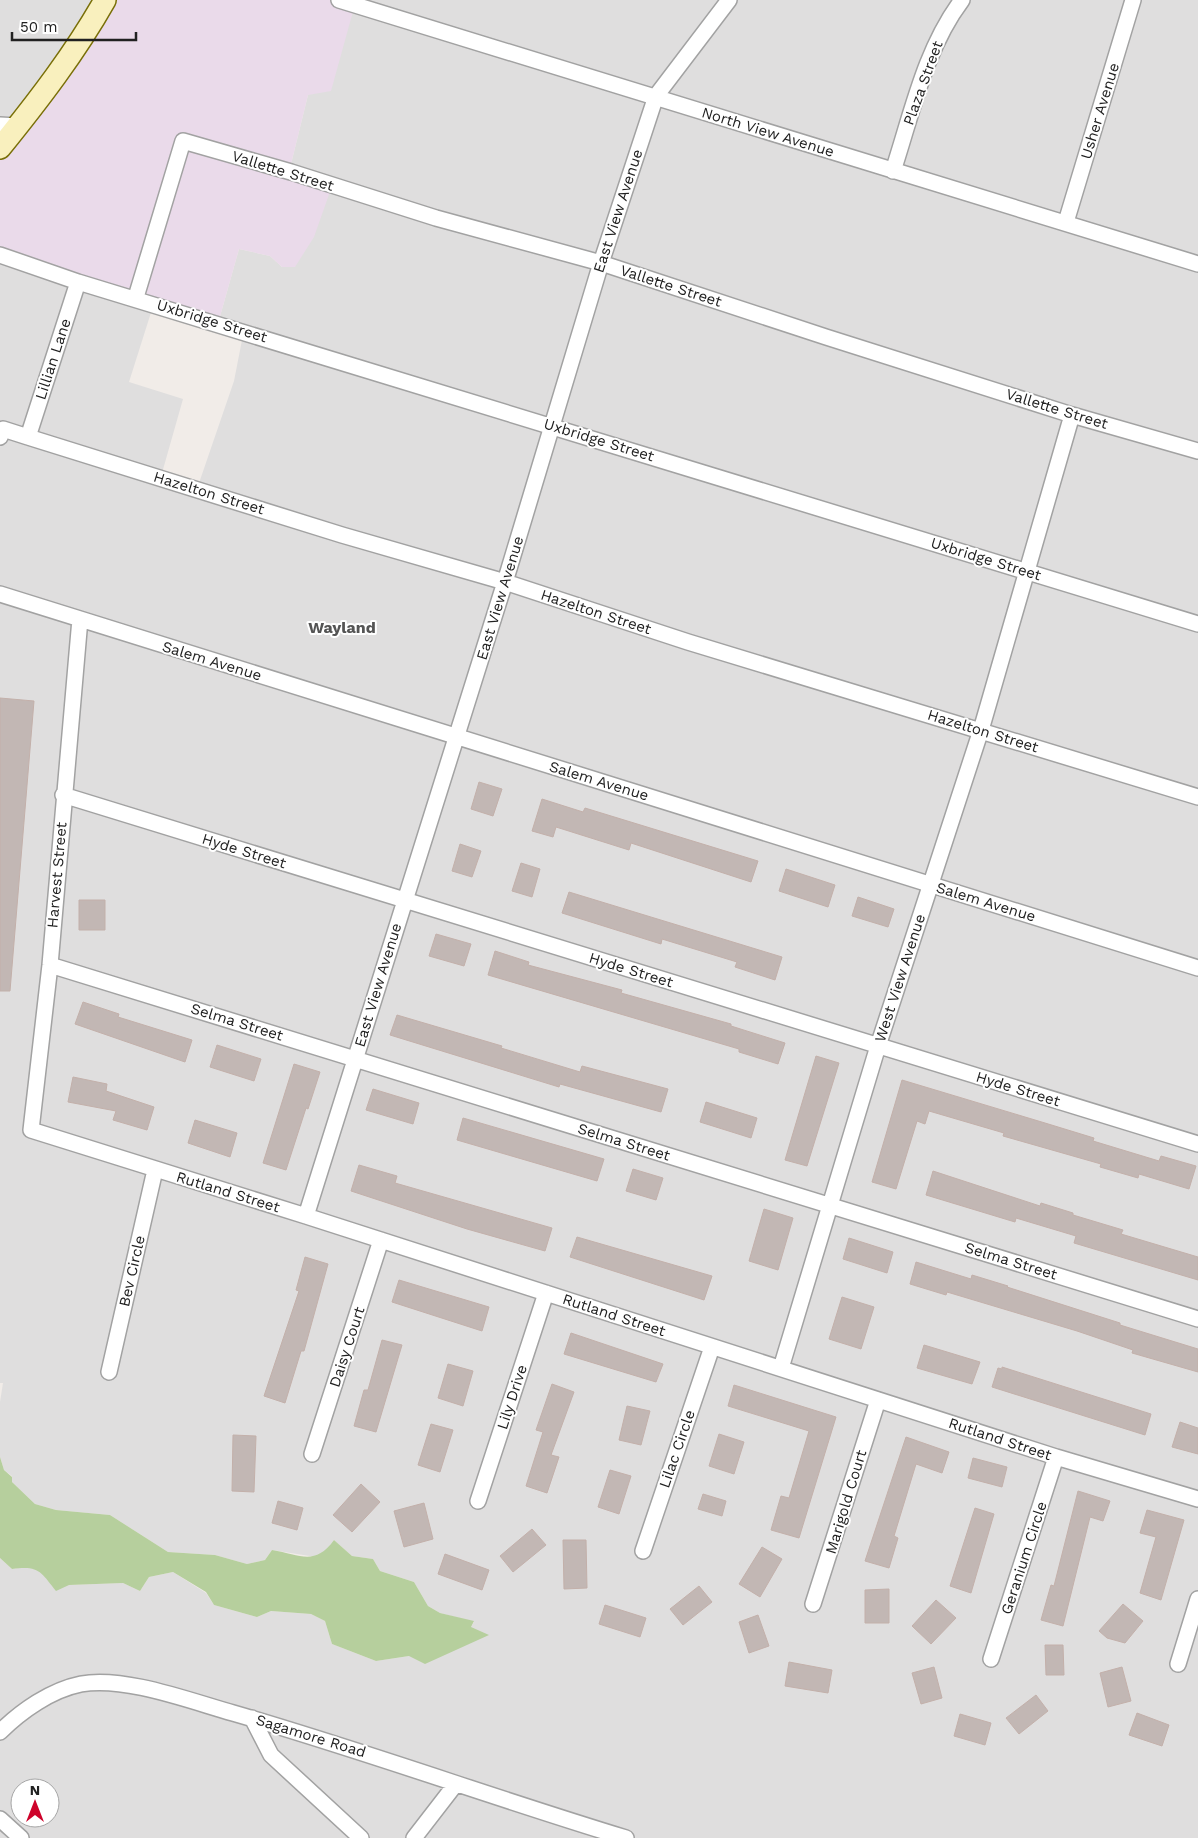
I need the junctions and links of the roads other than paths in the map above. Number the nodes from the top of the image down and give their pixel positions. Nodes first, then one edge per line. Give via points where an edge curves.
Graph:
1 (105, 0) edge
2 (339, 0) edge
3 (729, 0) edge
4 (962, 0) edge
5 (1134, 0) edge
6 (656, 96) junction
7 (9, 126) edge
8 (0, 148) edge
9 (893, 171) junction
10 (1066, 222) junction
11 (0, 255) edge
12 (601, 263) junction
13 (1198, 264) edge
14 (78, 282) junction
15 (136, 298) junction
16 (1072, 415) junction
17 (551, 425) junction
18 (28, 436) junction
19 (0, 437) edge
20 (1198, 451) edge
21 (1028, 572) junction
22 (505, 582) junction
23 (0, 594) edge
24 (80, 619) junction
25 (1198, 624) edge
26 (981, 730) junction
27 (457, 737) junction
28 (64, 795) junction
29 (1198, 797) edge
30 (931, 885) junction
31 (404, 900) junction
32 (50, 965) junction
33 (1198, 968) edge
34 (878, 1046) junction
35 (356, 1059) junction
36 (31, 1130) joint
37 (1198, 1144) edge
38 (155, 1170) junction
39 (830, 1206) junction
40 (306, 1216) junction
41 (381, 1240) junction
42 (546, 1293) junction
43 (1198, 1319) edge
44 (712, 1346) junction
45 (781, 1368) junction
46 (109, 1372) dead end
47 (878, 1400) junction
48 (312, 1454) dead end
49 (1056, 1457) junction
50 (1198, 1499) edge
51 (478, 1501) dead end
52 (643, 1550) dead end
53 (1198, 1599) edge
54 (814, 1604) dead end
55 (991, 1659) dead end
56 (1178, 1664) dead end
57 (252, 1718) junction
58 (0, 1732) edge
59 (455, 1785) junction
60 (0, 1819) edge
61 (21, 1838) edge
62 (361, 1838) edge
63 (414, 1838) edge
64 (626, 1838) edge

1 - 7 main road via 84,36
2 - 6 street, North View Avenue
3 - 6 street, East View Avenue
4 - 9 street, Plaza Street via 948,18 931,54
5 - 10 street, Usher Avenue
6 - 9 street, North View Avenue
6 - 12 street, East View Avenue
7 - 8 main road
9 - 10 street, North View Avenue
10 - 13 street, North View Avenue
11 - 14 street, Uxbridge Street
12 - 15 street, Vallette Street via 436,218 291,172 182,142
12 - 16 street, Vallette Street
12 - 17 street, East View Avenue
14 - 15 street, Uxbridge Street
14 - 18 street, Lillian Lane
15 - 17 street, Uxbridge Street
16 - 20 street, Vallette Street
16 - 21 street, West View Avenue
17 - 21 street, Uxbridge Street
17 - 22 street, East View Avenue
18 - 19 street, Hazelton Street via 2,429
18 - 22 street, Hazelton Street via 342,535
21 - 25 street, Uxbridge Street
21 - 26 street, West View Avenue
22 - 26 street, Hazelton Street via 688,642
22 - 27 street, East View Avenue
23 - 24 street, Salem Avenue
24 - 27 street, Salem Avenue
24 - 28 street, Harvest Street
26 - 29 street, Hazelton Street
26 - 30 street, West View Avenue
27 - 30 street, Salem Avenue
27 - 31 street, East View Avenue
28 - 31 street, Hyde Street
28 - 32 street, Harvest Street
30 - 33 street, Salem Avenue
30 - 34 street, West View Avenue
31 - 34 street, Hyde Street
31 - 35 street, East View Avenue
32 - 35 street, Selma Street
32 - 36 street, Harvest Street
34 - 37 street, Hyde Street
34 - 39 street, West View Avenue
35 - 39 street, Selma Street
35 - 40 street, East View Avenue
36 - 38 street, Rutland Street
38 - 40 street, Rutland Street
38 - 46 street, Bev Circle
39 - 43 street, Selma Street
39 - 45 street, West View Avenue
40 - 41 street, Rutland Street
41 - 42 street, Rutland Street
41 - 48 street, Daisy Court
42 - 44 street, Rutland Street
42 - 51 street, Lily Drive
44 - 45 street, Rutland Street
44 - 52 street, Lilac Circle
45 - 47 street, Rutland Street
47 - 49 street, Rutland Street
47 - 54 street, Marigold Court
49 - 50 street, Rutland Street
49 - 55 street, Geranium Circle
53 - 56 street
57 - 58 street, Sagamore Road via 112,1683 81,1684 48,1696
57 - 59 street, Sagamore Road
57 - 62 street via 271,1755
59 - 63 street
59 - 64 street, Sagamore Road
60 - 61 street

